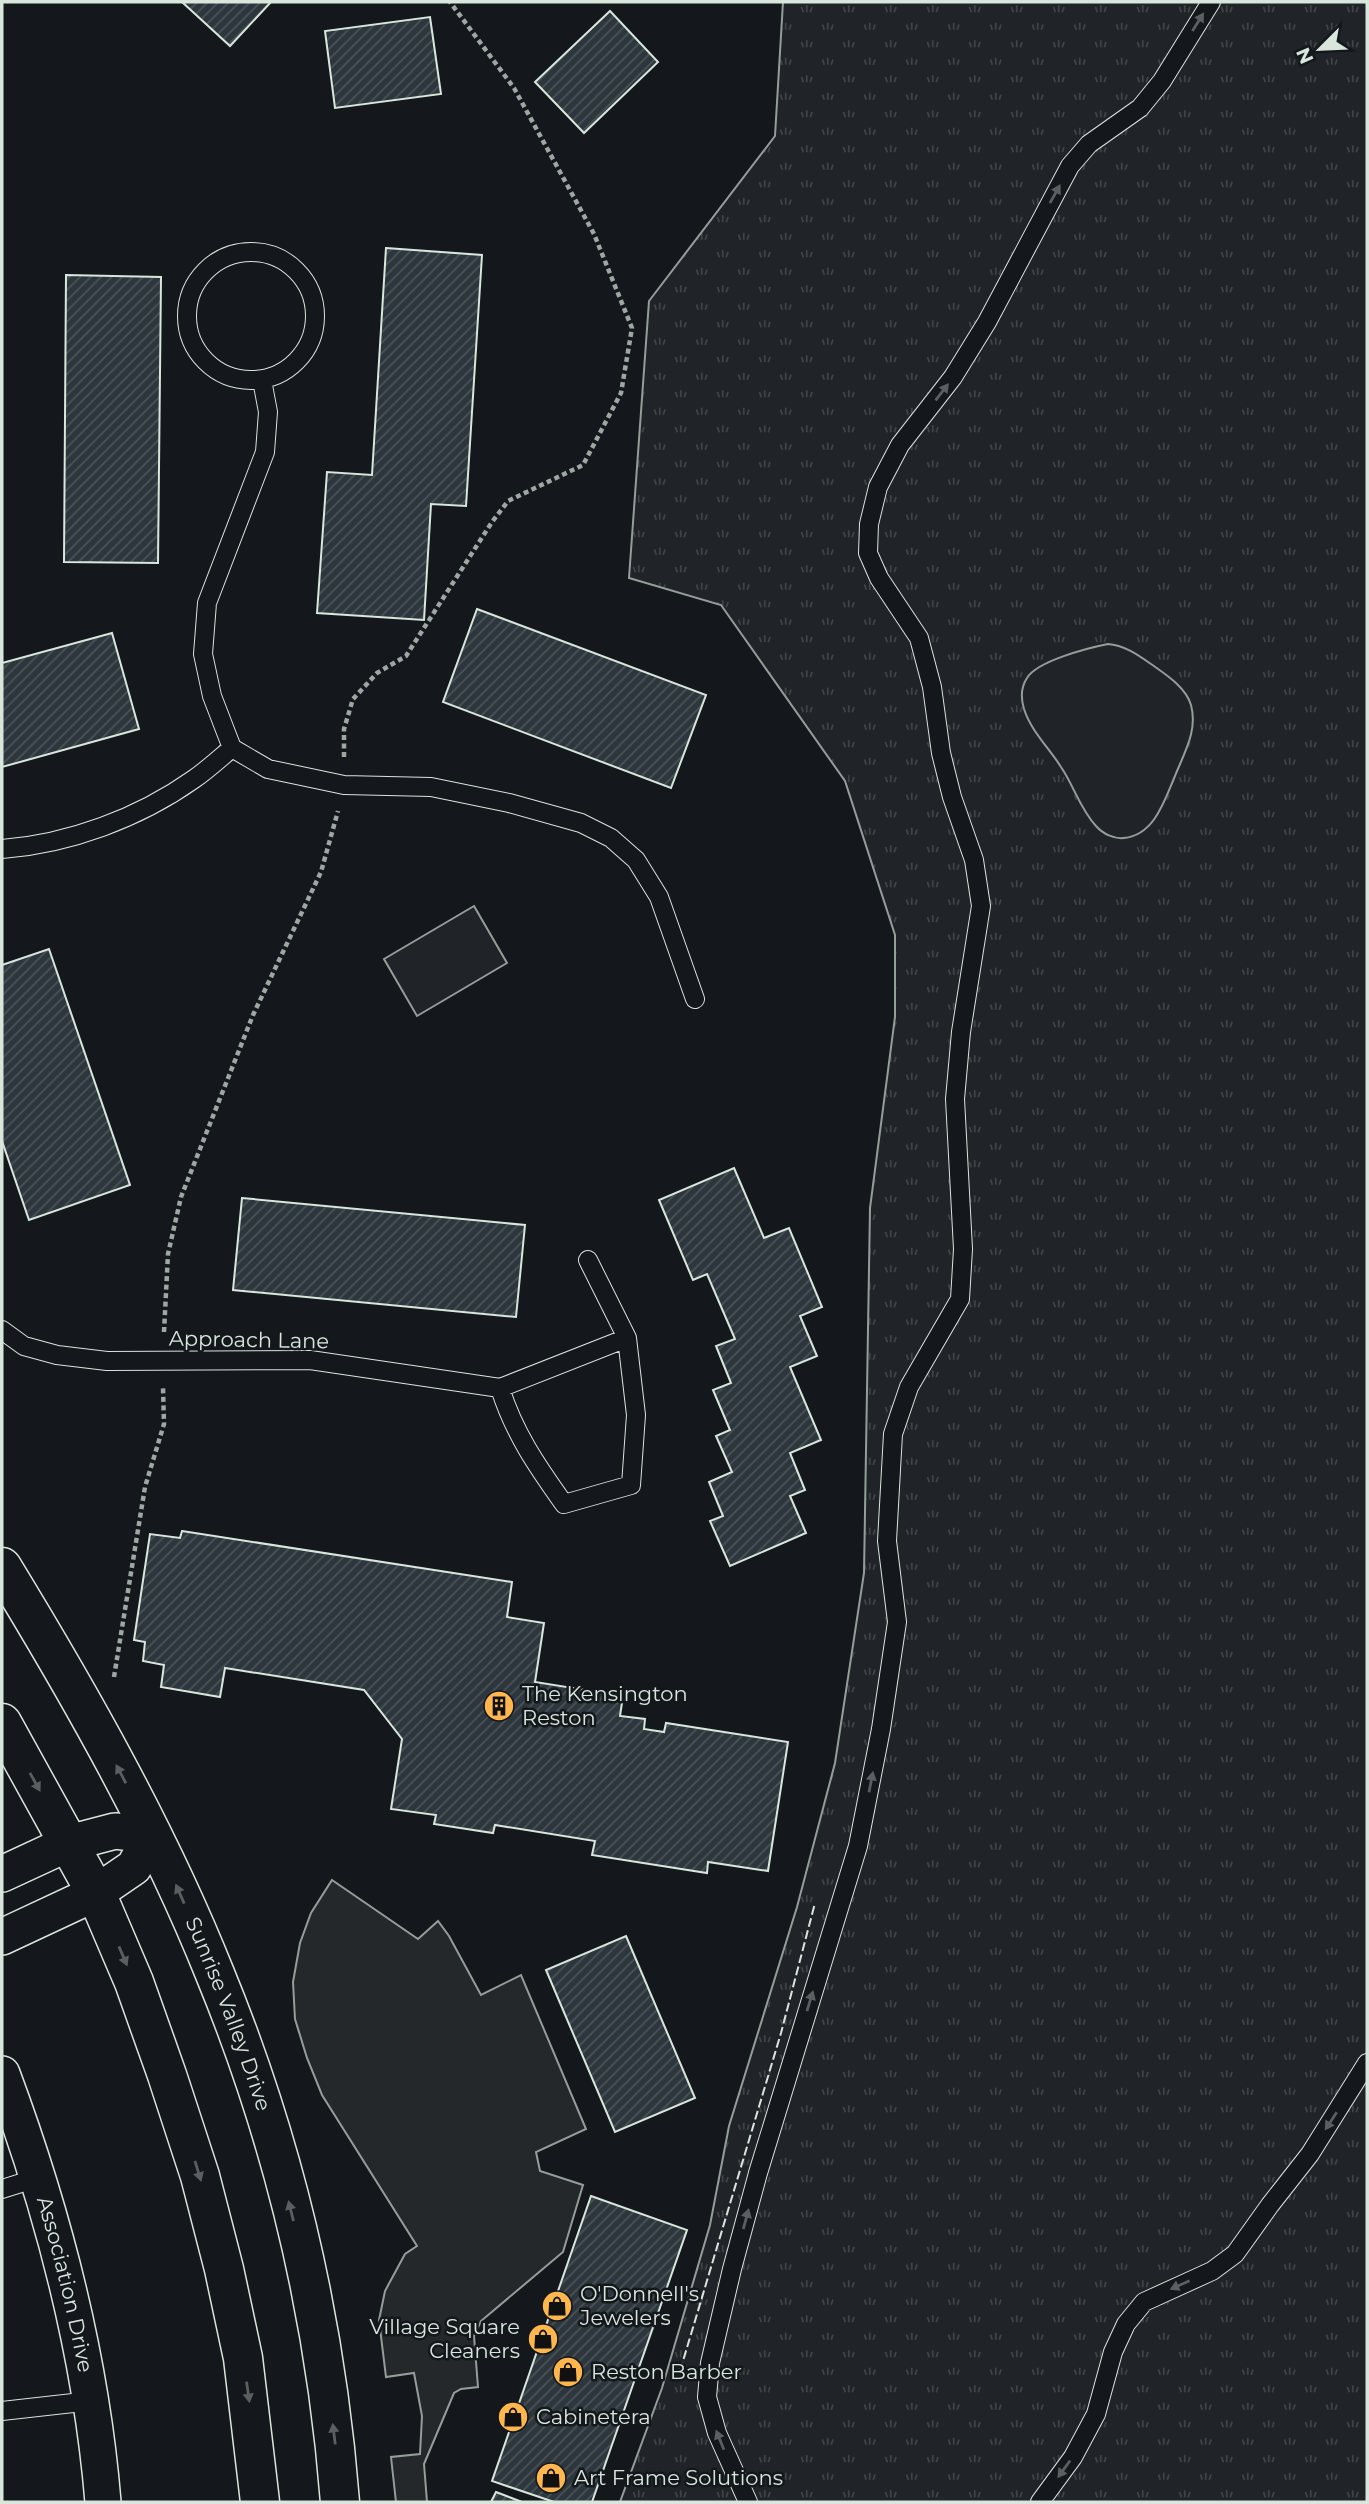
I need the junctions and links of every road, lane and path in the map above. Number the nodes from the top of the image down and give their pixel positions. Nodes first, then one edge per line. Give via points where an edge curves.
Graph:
1 (450, 2) edge
2 (1211, 2) edge
3 (262, 380) junction
4 (232, 748) junction
5 (344, 785) junction
6 (2, 849) edge
7 (695, 999) dead end
8 (588, 1260) dead end
9 (2, 1331) edge
10 (627, 1338) junction
11 (163, 1361) junction
12 (500, 1388) junction
13 (2, 1567) edge
14 (114, 1683) dead end
15 (2, 1723) edge
16 (151, 1835) junction
17 (69, 1843) junction
18 (2, 1874) edge
19 (96, 1893) junction
20 (2, 1937) edge
21 (1367, 2063) edge
22 (2, 2074) edge
23 (37, 2178) junction
24 (2, 2189) edge
25 (91, 2401) junction
26 (2, 2411) edge
27 (103, 2502) edge
28 (260, 2502) edge
29 (340, 2502) edge
30 (748, 2502) edge
31 (1040, 2502) edge

1 - 5 path via 514,88 594,234 632,328 621,393 583,465 508,501 406,656 377,673 353,699 344,729
30 -> 2 lane via 707,2397 710,2363 758,2173 858,1846 897,1622 887,1541 893,1434 909,1387 960,1299 963,1249 956,1099 961,1032 981,906 974,860 941,753 932,687 919,638 868,553 869,524 878,487 900,445 953,377 988,322 1070,166 1089,144 1140,107 1162,81
3 - 3 lane via 284,373 301,358 314,333 316,311 305,279 289,263 261,252 239,252 215,262 199,277 189,298 189,332 200,356 218,371 238,380
3 - 4 lane via 268,412 265,452 207,603 203,654 212,696
4 - 5 lane via 268,769
4 - 6 lane via 193,780 146,807 98,828
5 - 7 lane via 431,787 581,823 611,838 636,860 659,897
5 - 11 path via 321,872 253,1014 181,1197 168,1254
8 - 10 lane
9 - 11 lane, Approach Lane via 24,1346 57,1355
10 - 12 lane, Approach Lane
10 - 12 lane via 636,1415 631,1485 564,1504 526,1451
11 - 12 lane, Approach Lane via 310,1360
11 - 14 path via 164,1424 145,1487
16 -> 13 main road, Sunrise Valley Drive via 85,1705
15 -> 17 main road
16 - 17 street via 115,1831
16 - 19 street via 134,1867
29 -> 16 main road, Sunrise Valley Drive via 320,2340 280,2165 226,2002
17 - 18 street
17 - 19 main road
19 - 20 street
19 -> 28 main road via 134,1982 200,2176 243,2358
21 -> 31 lane via 1310,2154 1235,2254 1212,2271 1144,2302 1126,2324 1113,2352 1097,2414
22 - 23 street, Association Drive
23 - 24 lane
23 - 25 street, Association Drive via 74,2314
25 - 26 lane
25 - 27 street, Association Drive

